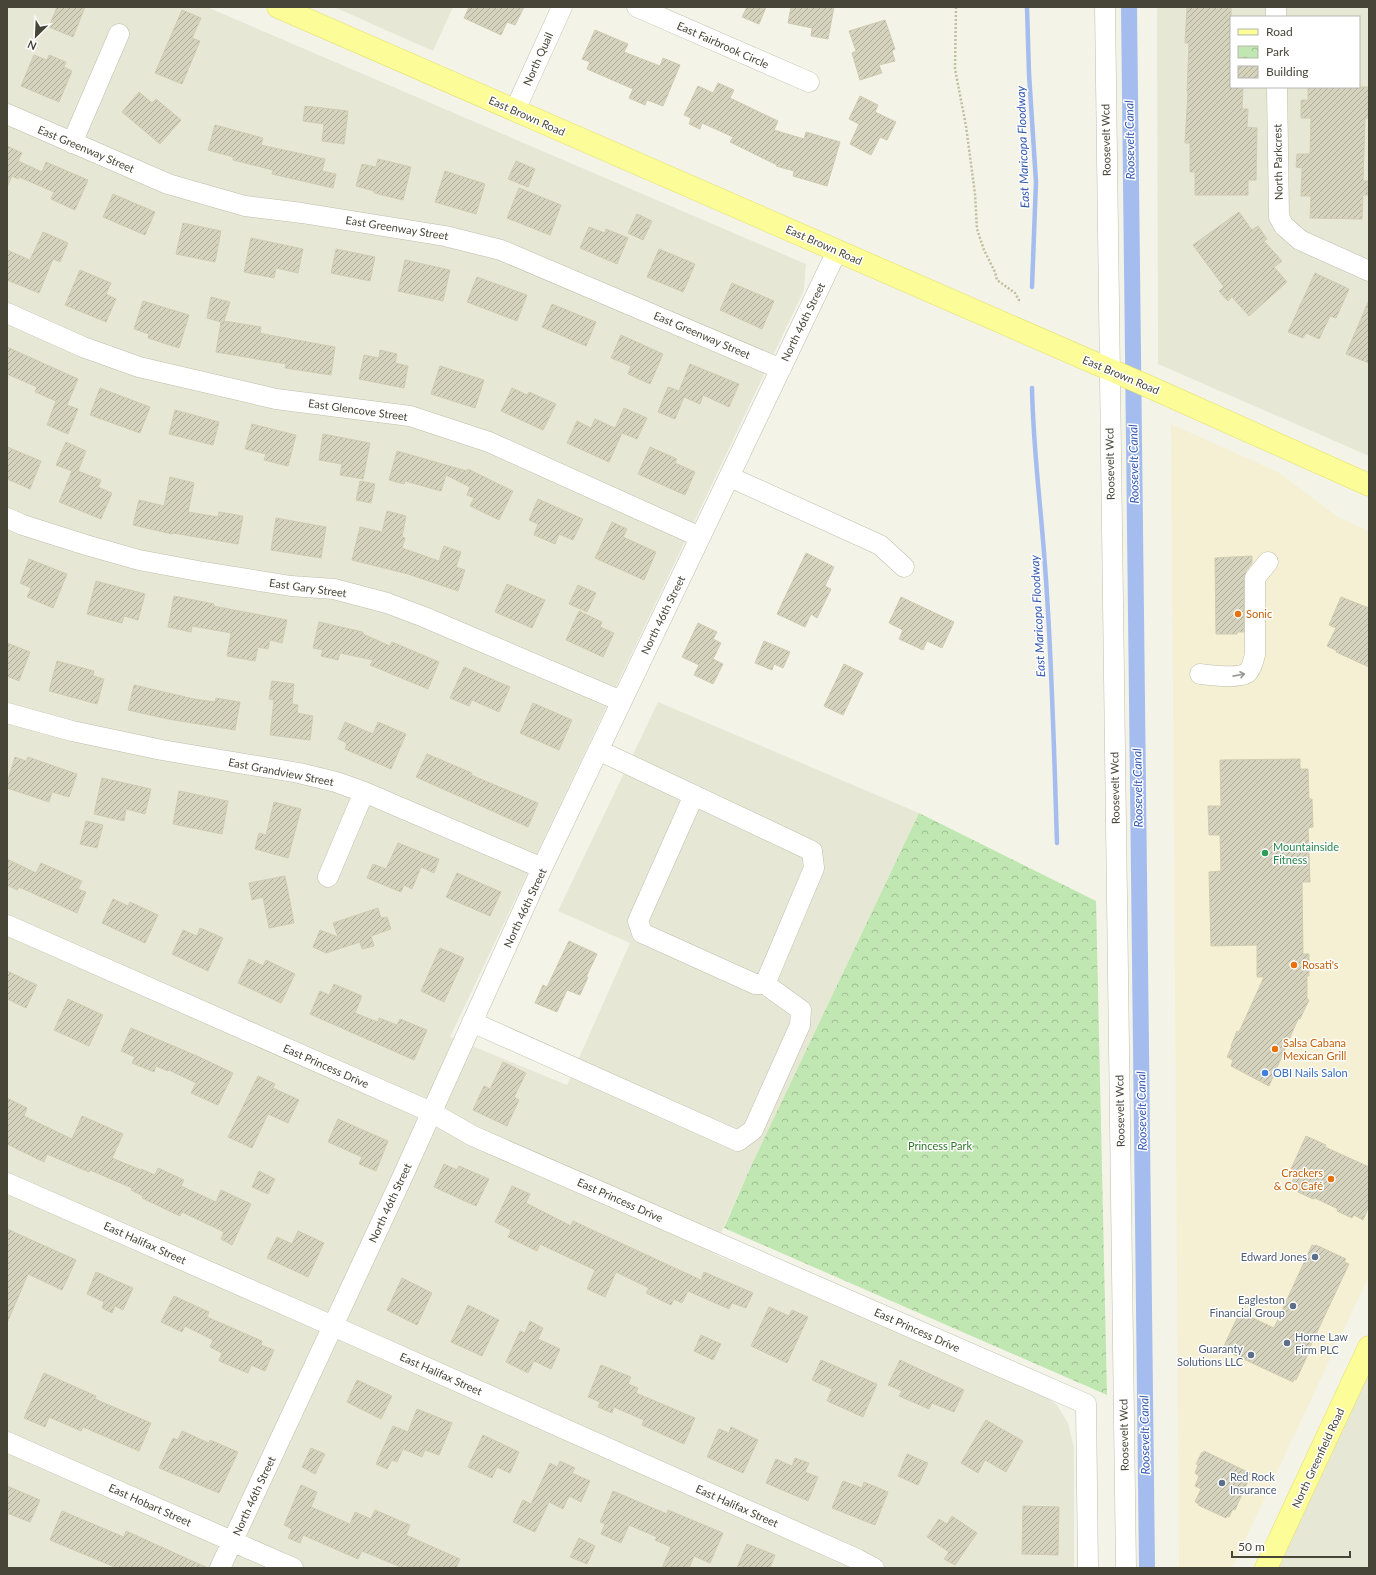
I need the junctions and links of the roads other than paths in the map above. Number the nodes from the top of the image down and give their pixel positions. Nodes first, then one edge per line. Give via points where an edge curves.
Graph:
1 (278, 7) edge
2 (562, 7) edge
3 (637, 7) edge
4 (1105, 7) edge
5 (119, 34) dead end
6 (809, 82) dead end
7 (1277, 88) edge
8 (515, 110) junction
9 (7, 114) edge
10 (72, 143) junction
11 (837, 251) junction
12 (1369, 270) edge
13 (7, 313) edge
14 (780, 369) junction
15 (1116, 373) junction
16 (730, 477) junction
17 (1369, 485) edge
18 (7, 518) edge
19 (700, 537) junction
20 (1268, 562) dead end
21 (904, 567) dead end
22 (1200, 674) dead end
23 (621, 701) junction
24 (7, 713) edge
25 (598, 750) junction
26 (364, 792) junction
27 (694, 795) junction
28 (542, 868) junction
29 (328, 877) dead end
30 (7, 925) edge
31 (765, 984) junction
32 (472, 1022) junction
33 (431, 1112) junction
34 (7, 1183) edge
35 (334, 1326) junction
36 (1369, 1350) edge
37 (7, 1442) edge
38 (233, 1541) junction
39 (220, 1568) edge
40 (293, 1568) edge
41 (874, 1568) edge
42 (1088, 1568) edge
43 (1126, 1568) edge
44 (1266, 1568) edge

1 - 8 main road, East Brown Road
2 - 8 street, North Quail
3 - 6 street, East Fairbrook Circle
4 - 15 street, Roosevelt Wcd
5 - 10 street
7 - 12 street, North Parkcrest via 1279,216 1284,226 1300,240
8 - 11 main road, East Brown Road
9 - 10 street, East Greenway Street
10 - 14 street, East Greenway Street via 168,184 245,206 445,236 501,250
11 - 14 street, North 46th Street
11 - 15 main road, East Brown Road
13 - 19 street, East Glencove Street via 83,347 140,367 276,399 417,418 489,442
14 - 16 street, North 46th Street
15 - 17 main road, East Brown Road
15 - 43 street, Roosevelt Wcd
16 - 19 street, North 46th Street
16 - 21 street via 880,545
18 - 23 street, East Gary Street via 86,546 139,560 284,585 334,589 387,603
19 - 23 street, North 46th Street
22 -> 20 street via 1233,676 1247,673 1251,667 1255,656 1255,578
23 - 25 street, North 46th Street
24 - 26 street, East Grandview Street via 72,731 162,750 300,773
25 - 27 street
25 - 28 street, North 46th Street
26 - 28 street, East Grandview Street
26 - 29 street
27 - 31 street via 812,851 814,868
27 - 31 street via 638,921 642,933 755,984
28 - 32 street, North 46th Street
30 - 33 street, East Princess Drive
31 - 32 street via 801,1010 800,1025 753,1130 738,1141
32 - 33 street, North 46th Street
33 - 35 street, North 46th Street
33 - 42 street, East Princess Drive via 473,1136 1086,1404
34 - 35 street, East Halifax Street
35 - 38 street, North 46th Street
35 - 41 street, East Halifax Street
36 - 44 main road, North Greenfield Road
37 - 38 street, East Hobart Street
38 - 39 street, North 46th Street
38 - 40 street, East Hobart Street

